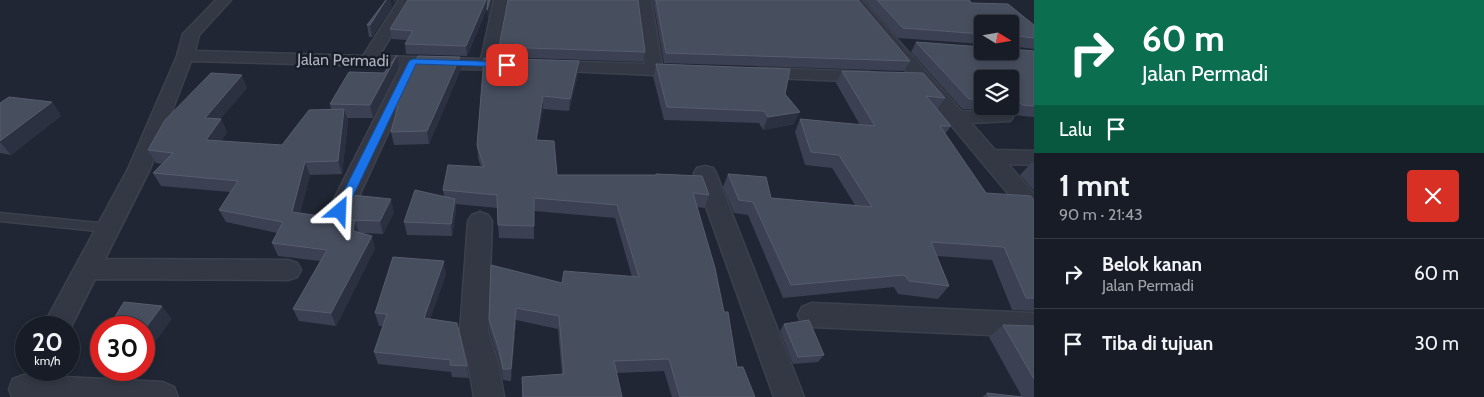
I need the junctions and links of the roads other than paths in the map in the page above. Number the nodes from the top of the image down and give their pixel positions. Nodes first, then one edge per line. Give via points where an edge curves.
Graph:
1 (224, 0) edge
2 (406, 0) edge
3 (501, 0) edge
4 (644, 0) edge
5 (854, 0) edge
6 (891, 44) junction
7 (910, 46) dead end
8 (185, 56) junction
9 (368, 61) junction
10 (413, 61) junction
11 (488, 64) junction
12 (654, 70) junction
13 (703, 72) edge
14 (743, 73) edge
15 (881, 78) edge
16 (901, 78) edge
17 (920, 79) junction
18 (954, 117) junction
19 (1003, 118) dead end
20 (989, 157) junction
21 (1034, 158) edge
22 (705, 173) dead end
23 (1034, 210) edge
24 (340, 211) edge
25 (0, 217) edge
26 (480, 221) dead end
27 (108, 228) junction
28 (86, 270) junction
29 (288, 270) dead end
30 (812, 315) dead end
31 (62, 316) edge
32 (1034, 325) edge
33 (25, 385) edge
34 (163, 397) edge
35 (489, 397) edge
36 (789, 397) edge

1 - 8 street via 191,34
2 - 9 street
3 - 11 street
4 - 12 street
5 - 6 street
6 - 7 street
6 - 17 street
8 - 9 street, Jalan Permadi
8 - 27 street via 139,169
9 - 10 street, Jalan Permadi
10 - 11 street, Jalan Permadi
10 - 24 street
11 - 12 street, Jalan Permadi
12 - 13 street, Jalan Permadi
14 - 15 street
16 - 17 street
17 - 18 street
18 - 19 street
18 - 20 street
20 - 21 street
20 - 23 street
22 - 36 street
25 - 27 lane
26 - 35 street via 474,332
27 - 28 street
28 - 29 street
28 - 31 street
30 - 32 street
33 - 34 street

